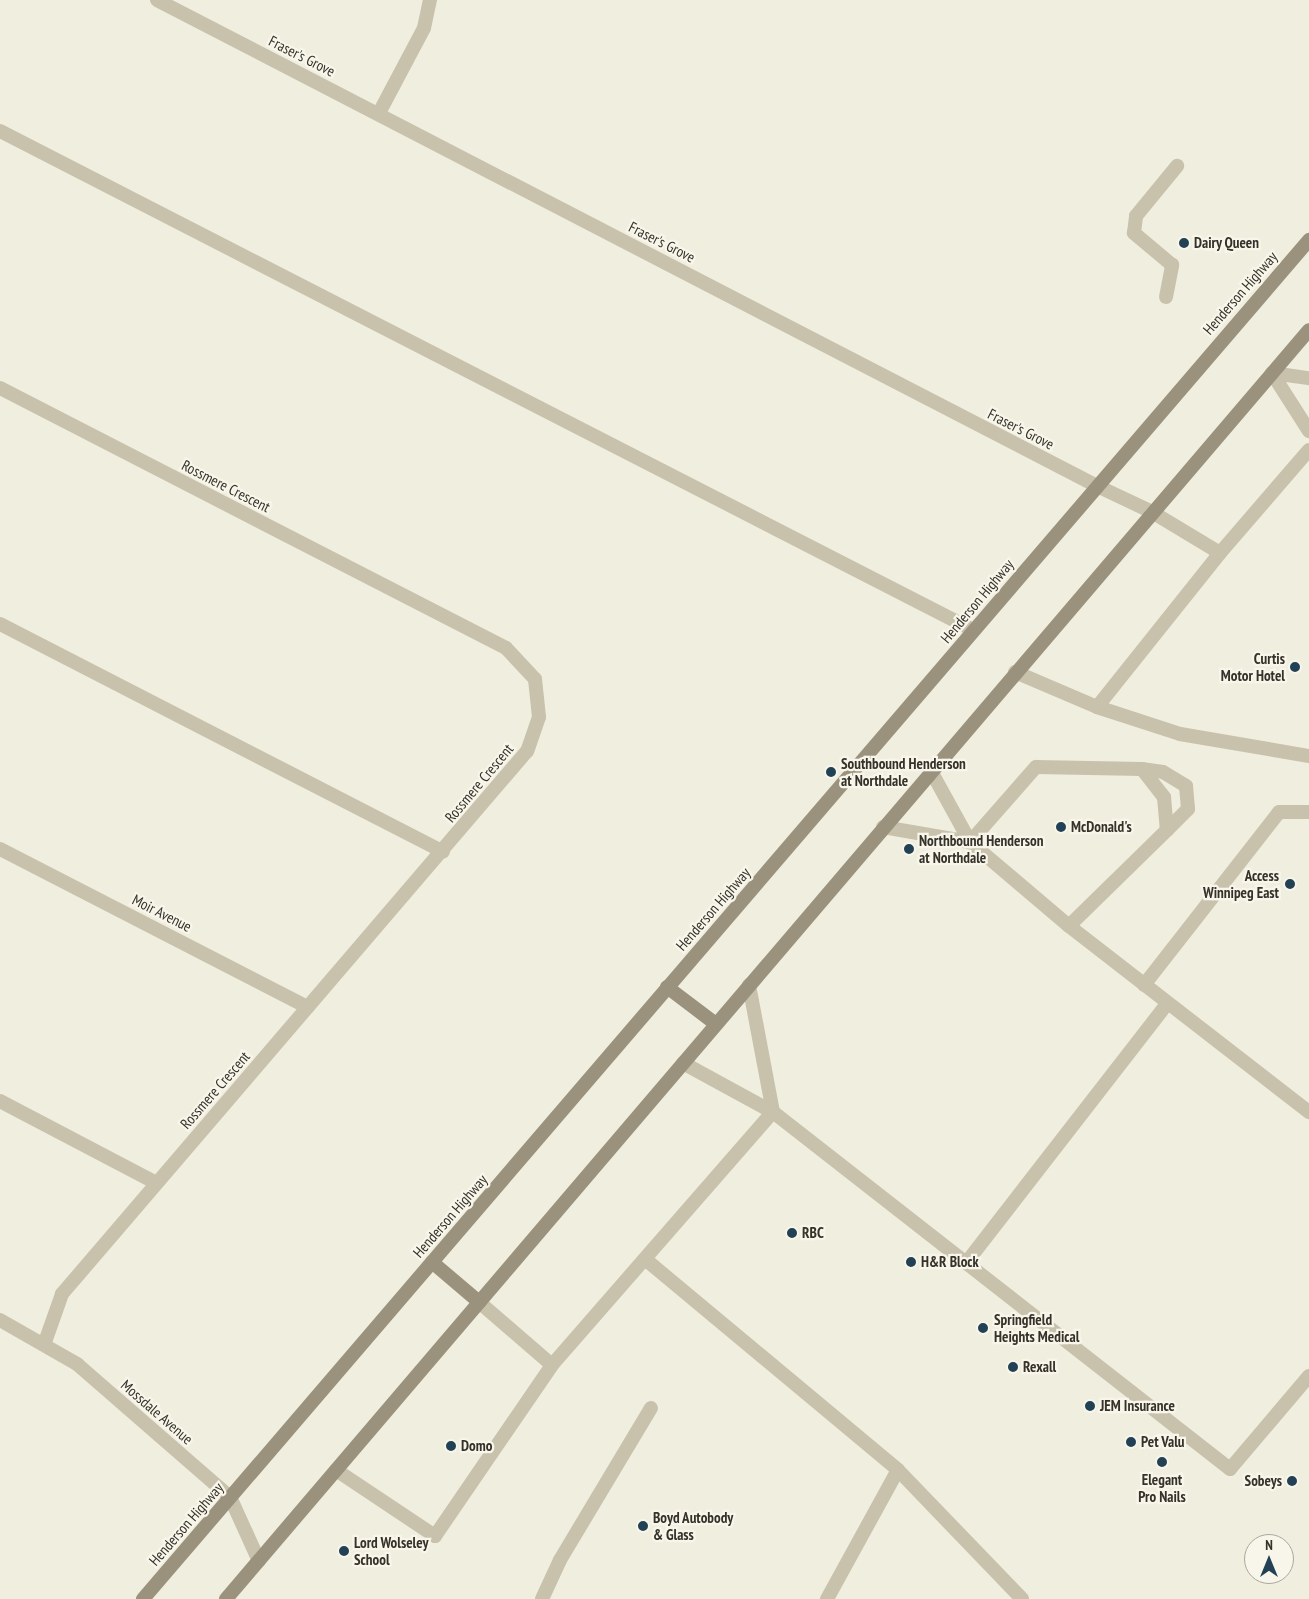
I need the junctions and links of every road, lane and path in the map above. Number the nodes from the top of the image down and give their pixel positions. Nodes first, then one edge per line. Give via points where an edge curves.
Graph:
1 (157, 0) edge
2 (430, 0) edge
3 (379, 113) junction
4 (0, 131) edge
5 (1177, 166) dead end
6 (1309, 240) edge
7 (1166, 297) dead end
8 (1309, 330) edge
9 (1272, 373) junction
10 (1309, 378) edge
11 (0, 388) edge
12 (1309, 431) edge
13 (1309, 450) edge
14 (1095, 486) junction
15 (1152, 512) junction
16 (1220, 553) junction
17 (0, 624) edge
18 (973, 630) junction
19 (1015, 672) junction
20 (1097, 707) junction
21 (1309, 756) edge
22 (1142, 769) junction
23 (931, 771) junction
24 (1309, 812) edge
25 (883, 827) junction
26 (1167, 830) junction
27 (970, 842) junction
28 (0, 849) edge
29 (443, 852) junction
30 (1069, 926) junction
31 (749, 984) junction
32 (1144, 984) junction
33 (667, 988) junction
34 (1168, 1003) junction
35 (308, 1007) junction
36 (716, 1024) junction
37 (683, 1063) junction
38 (0, 1101) edge
39 (773, 1112) junction
40 (1309, 1112) edge
41 (156, 1182) junction
42 (644, 1259) junction
43 (432, 1262) junction
44 (966, 1263) junction
45 (479, 1302) junction
46 (0, 1320) edge
47 (45, 1342) junction
48 (552, 1365) junction
49 (1309, 1376) edge
50 (651, 1408) dead end
51 (336, 1470) junction
52 (898, 1470) junction
53 (230, 1497) junction
54 (259, 1561) junction
55 (143, 1599) edge
56 (226, 1599) edge
57 (542, 1599) edge
58 (827, 1599) edge
59 (1022, 1599) edge

1 - 3 street, Fraser's Grove
2 - 3 street via 424,28
3 - 14 street, Fraser's Grove
4 - 18 street
5 - 7 street via 1136,216 1134,233 1172,265
6 - 14 main road, Henderson Highway
8 - 9 main road
9 - 10 street
9 - 12 street
9 - 15 main road
11 - 29 street, Rossmere Crescent via 506,648 535,679 539,717 527,751
13 - 16 street
14 - 15 street, Fraser's Grove
14 - 18 main road, Henderson Highway
15 - 16 street, Fraser's Grove
15 - 19 main road
16 - 20 street
17 - 29 street
18 - 33 main road, Henderson Highway
19 - 20 street
19 - 23 main road
20 - 21 street via 1180,734
22 - 26 street via 1164,797
22 - 26 street via 1162,772 1186,786 1188,809
22 - 27 street via 1036,767
23 - 25 main road
23 - 27 street
24 - 32 street via 1279,812
25 - 27 street
25 - 31 main road
26 - 30 street
27 - 30 street
28 - 35 street, Moir Avenue
29 - 35 street, Rossmere Crescent
30 - 32 street
31 - 36 main road
31 - 39 street
32 - 34 street
33 - 36 main road
33 - 43 main road, Henderson Highway
34 - 40 street
34 - 44 street
35 - 41 street, Rossmere Crescent
36 - 37 main road
37 - 39 street
37 - 45 main road
38 - 41 street
39 - 42 street
39 - 44 street
41 - 47 street, Rossmere Crescent via 62,1294
42 - 48 street
42 - 52 street
43 - 45 main road
43 - 53 main road, Henderson Highway
44 - 49 street via 1230,1469
45 - 48 street
45 - 51 main road
46 - 47 street, Mossdale Avenue
47 - 53 street, Mossdale Avenue via 77,1364
48 - 51 street via 435,1536
50 - 57 street via 560,1560
51 - 54 main road
52 - 58 street
52 - 59 street
53 - 54 street, Mossdale Avenue
53 - 55 main road, Henderson Highway
54 - 56 main road

